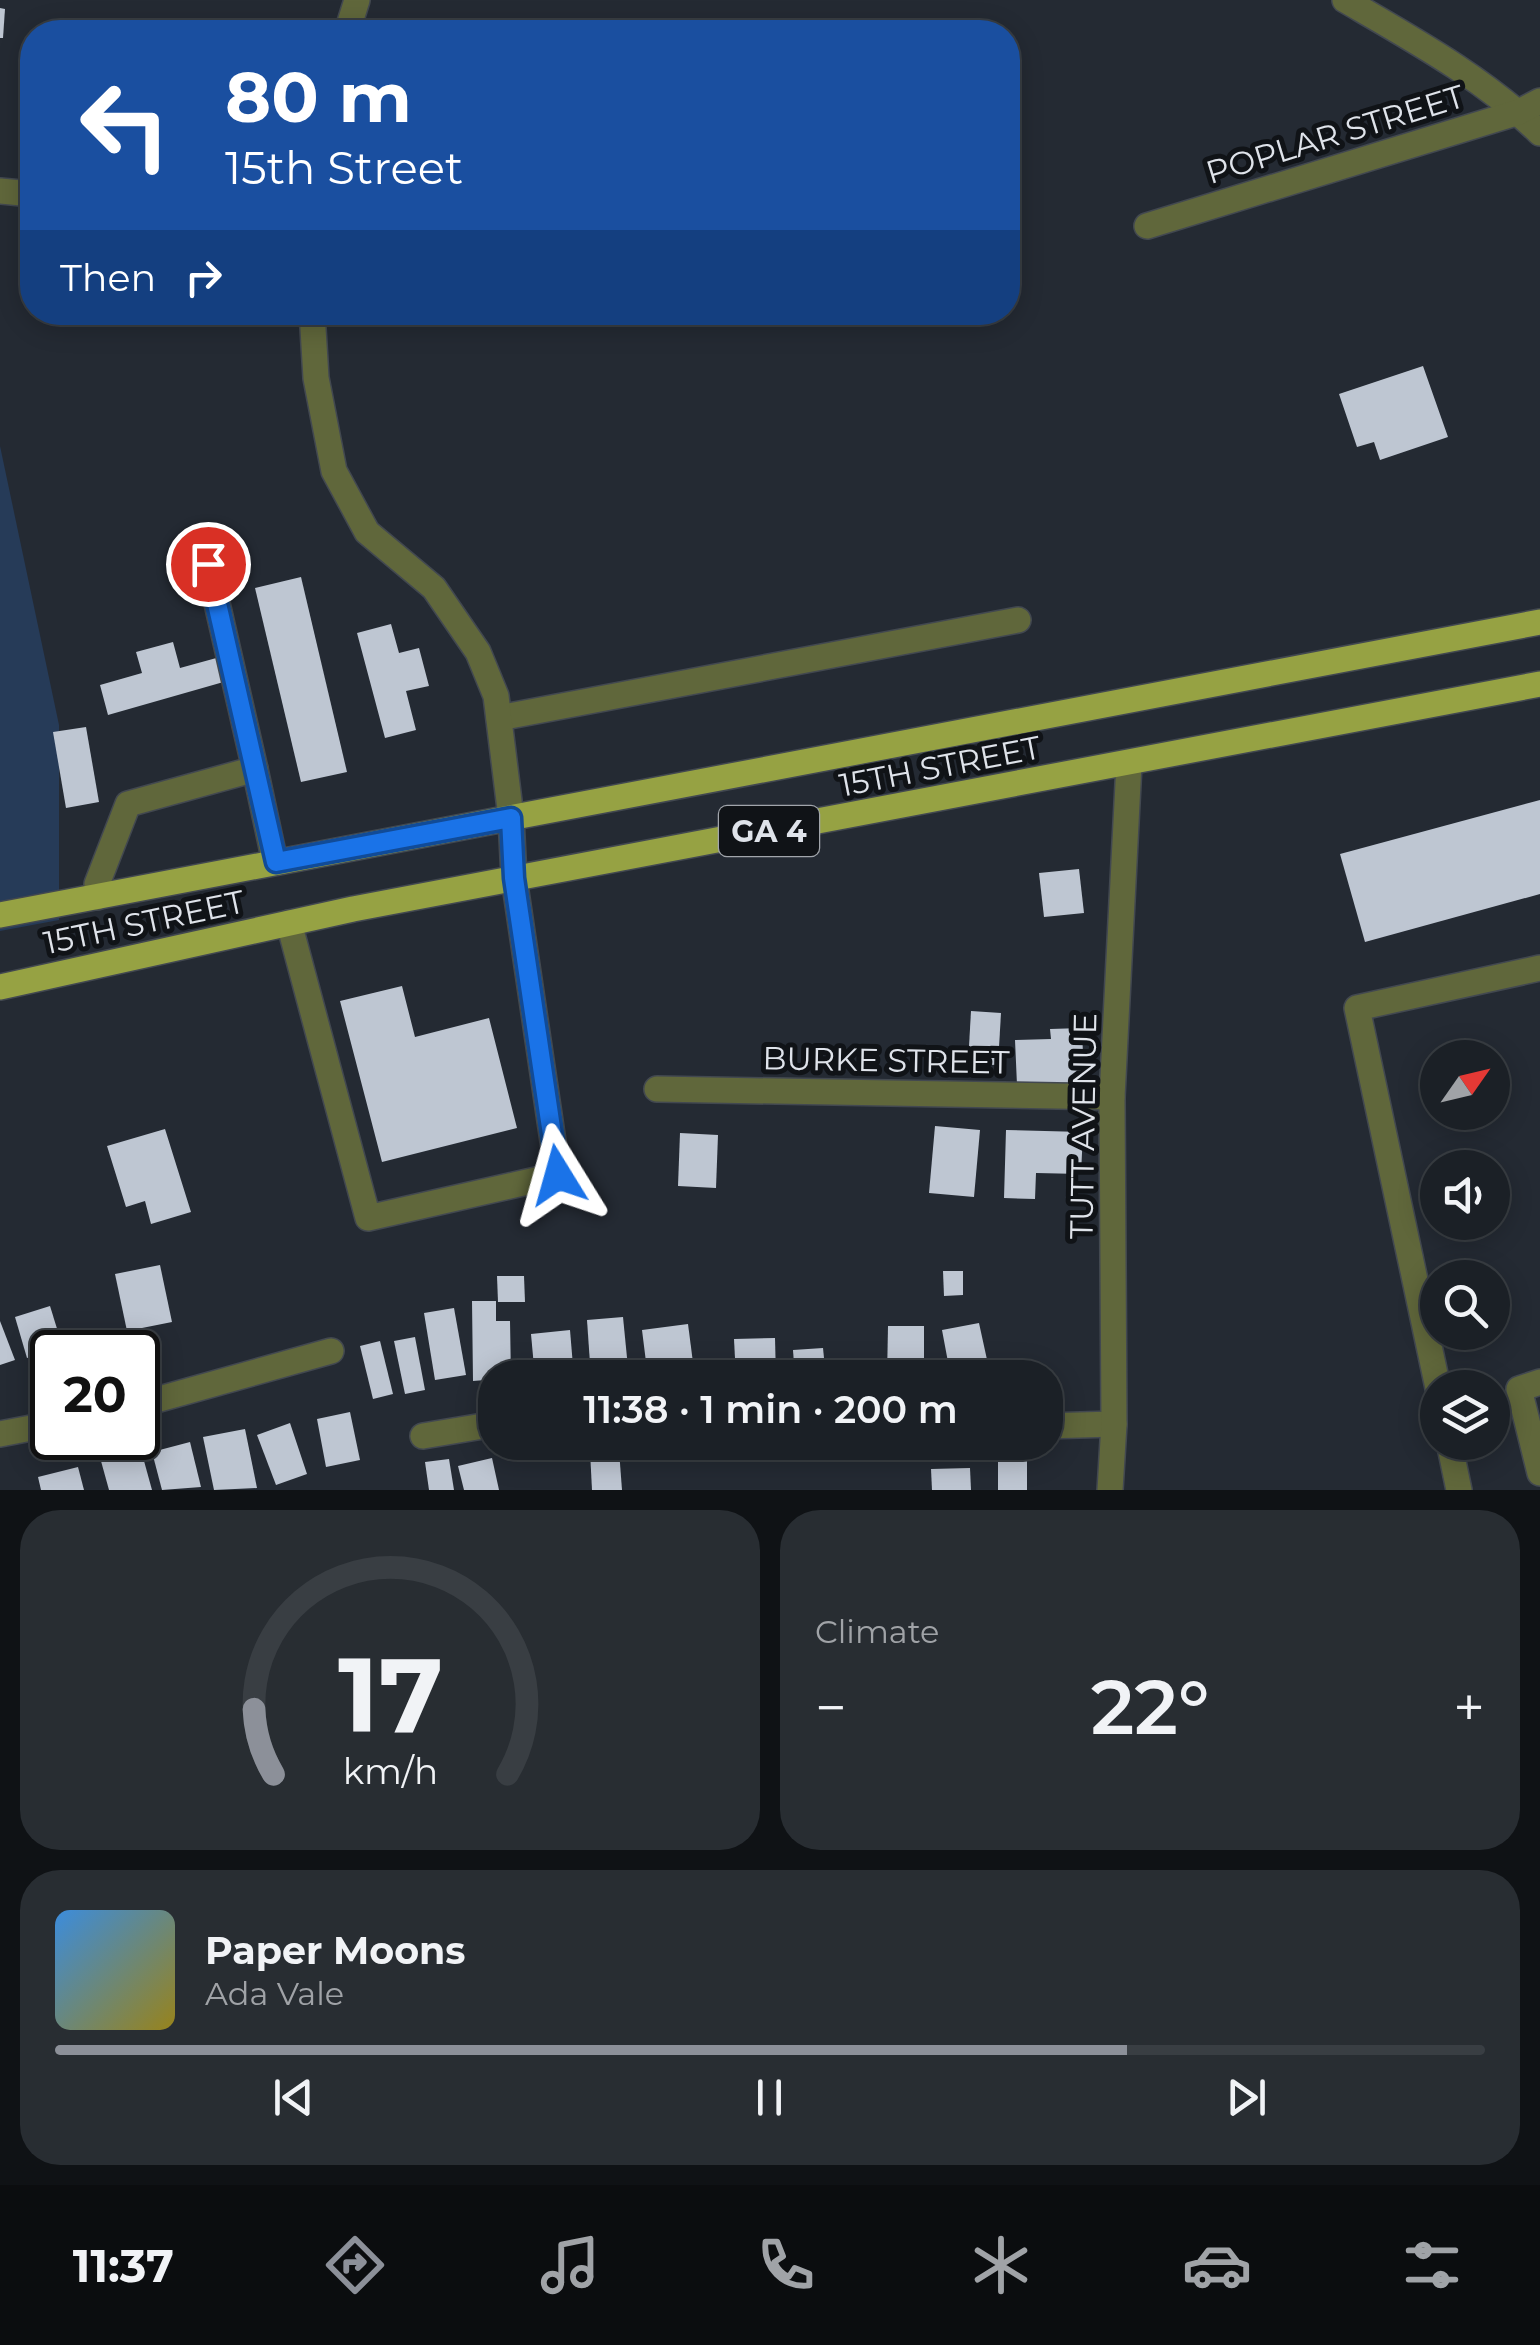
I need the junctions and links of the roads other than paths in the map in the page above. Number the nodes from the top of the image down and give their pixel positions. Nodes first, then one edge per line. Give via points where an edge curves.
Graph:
1 (1346, 0) edge
2 (1529, 106) edge
3 (1540, 133) edge
4 (1147, 226) dead end
5 (313, 325) edge
6 (208, 564) dead end
7 (1018, 620) dead end
8 (1540, 622) edge
9 (1540, 684) edge
10 (499, 718) junction
11 (1128, 764) junction
12 (256, 769) junction
13 (511, 818) junction
14 (276, 862) junction
15 (514, 878) junction
16 (97, 897) junction
17 (0, 915) edge
18 (289, 923) junction
19 (1540, 968) edge
20 (0, 987) edge
21 (658, 1088) dead end
22 (1112, 1097) junction
23 (331, 1351) dead end
24 (1434, 1370) edge
25 (1540, 1382) edge
26 (160, 1399) edge
27 (1114, 1424) junction
28 (1063, 1425) edge
29 (30, 1428) edge
30 (478, 1429) edge
31 (0, 1434) edge
32 (423, 1436) dead end
33 (1453, 1460) edge
34 (1540, 1473) edge
35 (1110, 1490) edge
36 (1459, 1490) edge

1 - 2 street
2 - 3 street
2 - 4 street, POPLAR STREET
5 - 10 street via 334,470 367,532 434,588 478,652
6 - 12 street
7 - 10 street
8 - 13 main road, 15TH STREET / GA 4
9 - 11 main road, 15TH STREET / GA 4
10 - 13 street
11 - 15 main road, 15TH STREET / GA 4
11 - 22 street, TUTT AVENUE
12 - 14 street
12 - 16 street via 128,804
13 - 14 main road, 15TH STREET / GA 4
13 - 15 street
14 - 16 main road, 15TH STREET / GA 4
15 - 18 main road, 15TH STREET / GA 4
15 - 18 street via 558,1175 368,1218
16 - 17 main road, 15TH STREET / GA 4
18 - 20 main road, 15TH STREET / GA 4
19 - 24 street via 1357,1008
21 - 22 street, BURKE STREET
22 - 27 street, TUTT AVENUE
23 - 26 street
25 - 34 street via 1519,1388
27 - 28 street
27 - 35 street, TUTT AVENUE
29 - 31 street
30 - 32 street
33 - 36 street

